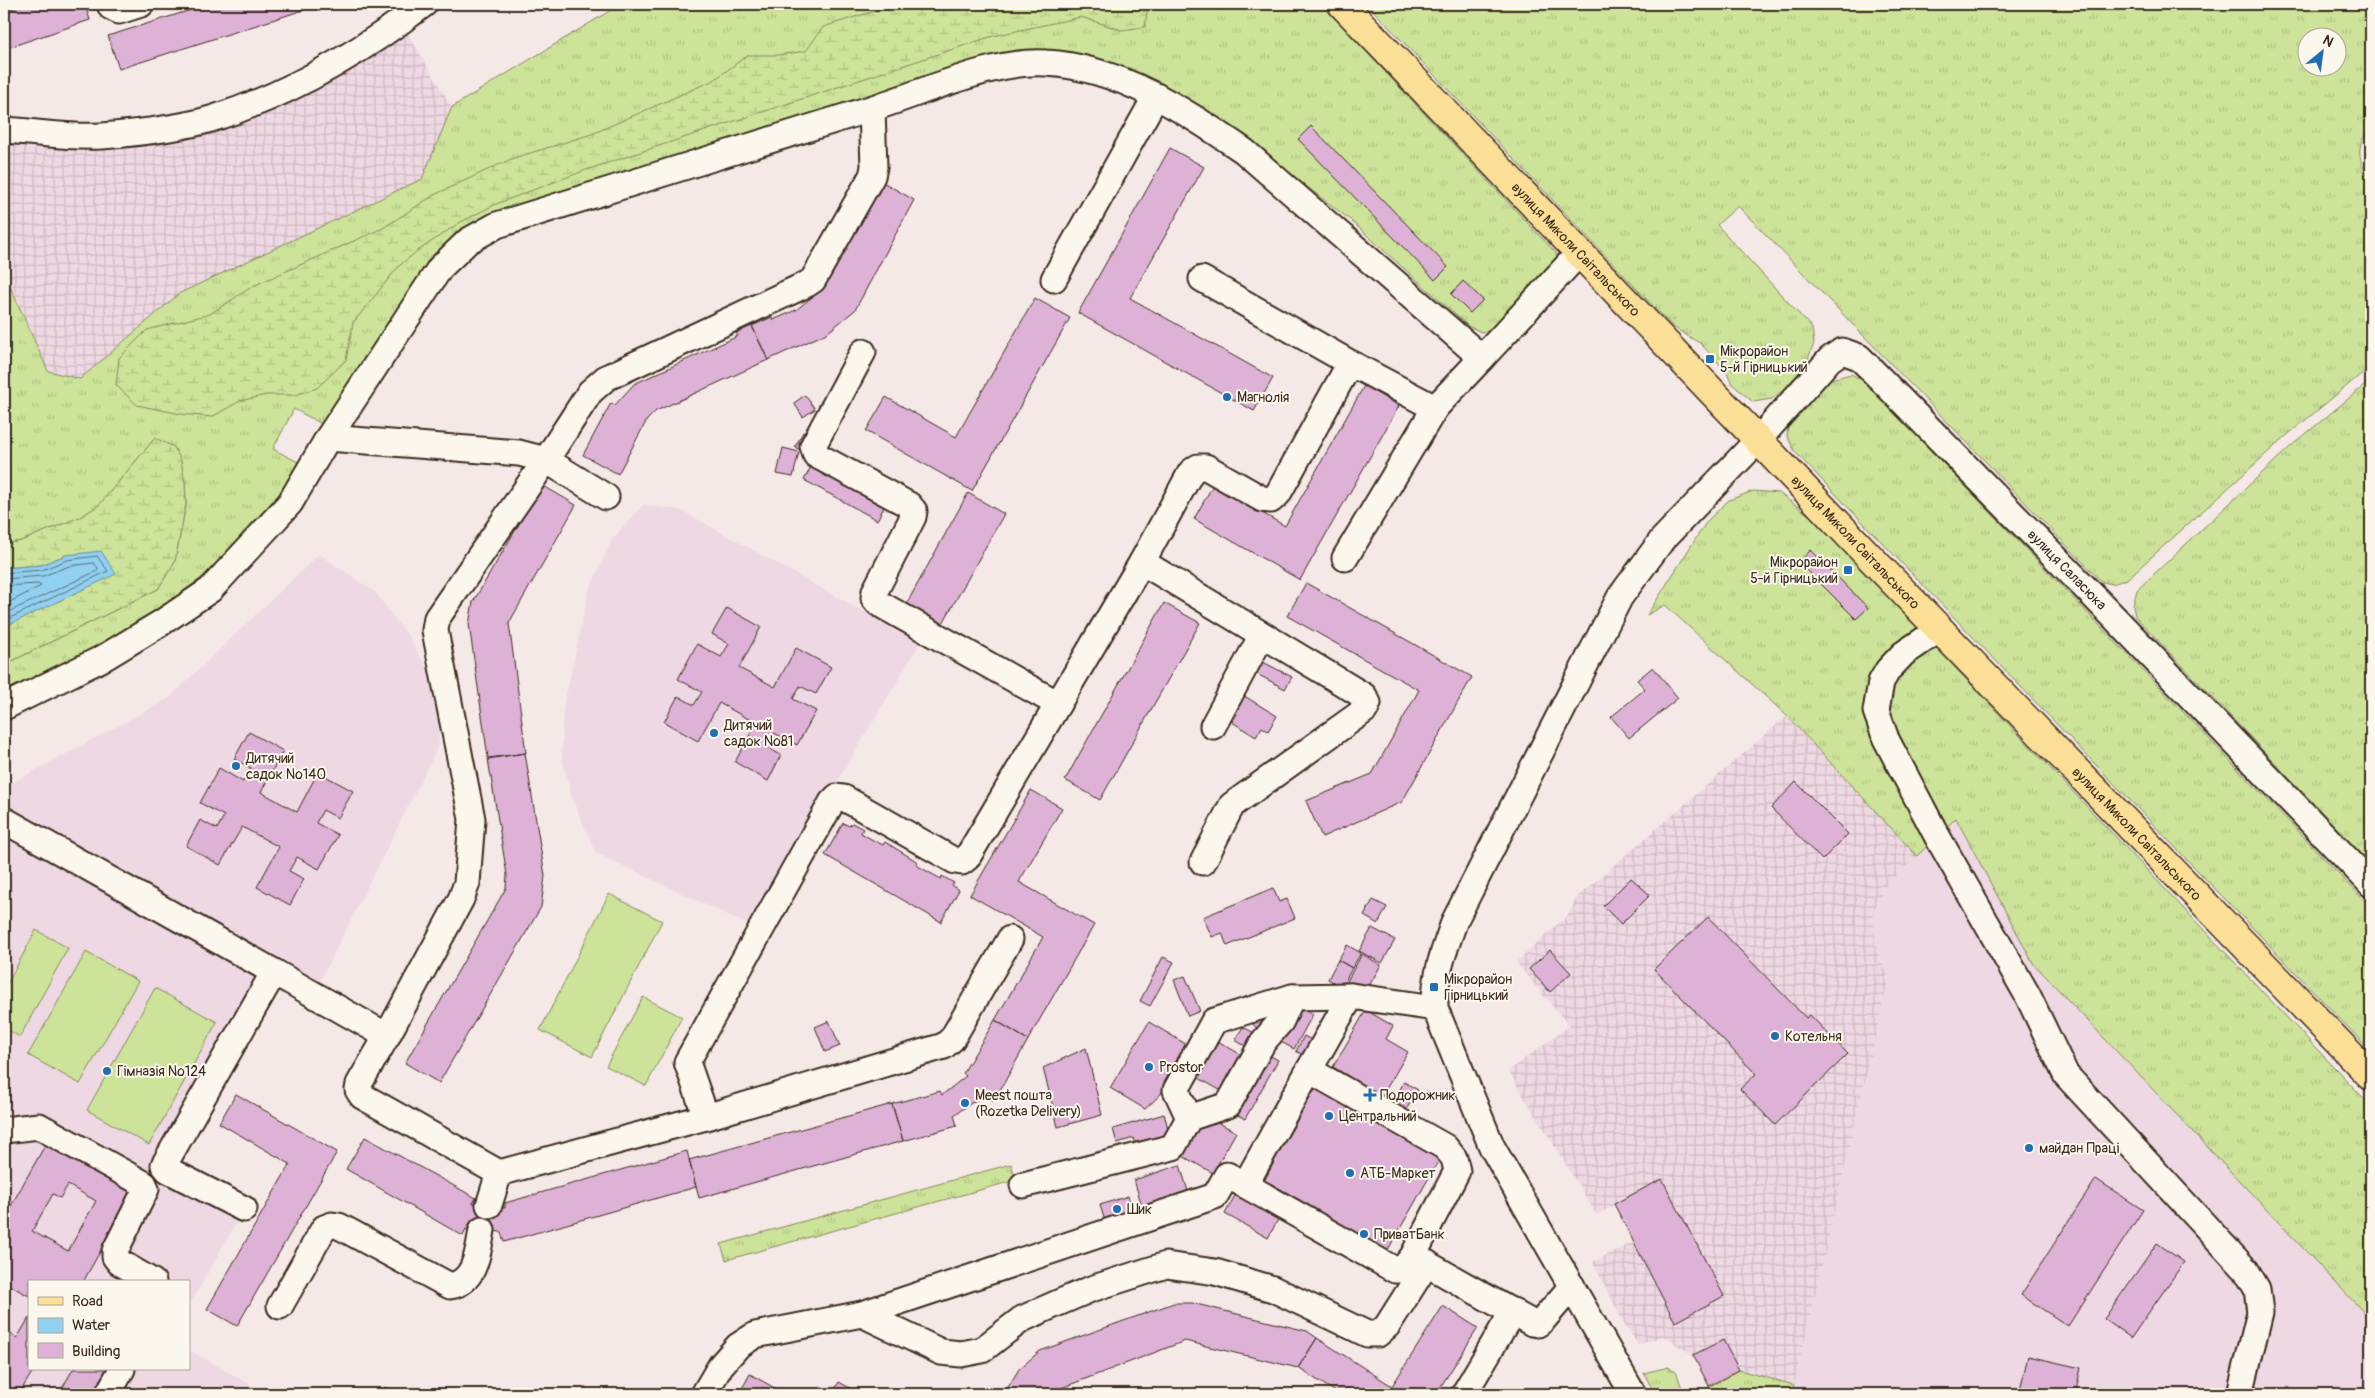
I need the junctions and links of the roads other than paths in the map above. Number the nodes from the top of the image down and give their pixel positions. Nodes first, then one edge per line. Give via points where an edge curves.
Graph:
1 (110, 4) edge
2 (142, 4) edge
3 (424, 4) edge
4 (1342, 4) edge
5 (1156, 96) junction
6 (872, 108) junction
7 (4, 130) edge
8 (1580, 252) junction
9 (1054, 279) dead end
10 (1202, 279) dead end
11 (863, 352) dead end
12 (1482, 358) junction
13 (1350, 363) junction
14 (1435, 408) junction
15 (328, 438) junction
16 (1759, 439) junction
17 (546, 460) junction
18 (606, 497) dead end
19 (1345, 558) dead end
20 (1142, 562) junction
21 (1940, 628) junction
22 (1262, 635) junction
23 (1058, 704) junction
24 (4, 707) edge
25 (1213, 726) dead end
26 (4, 820) edge
27 (1203, 862) dead end
28 (2371, 884) edge
29 (1010, 939) dead end
30 (274, 972) junction
31 (1351, 996) junction
32 (1292, 997) junction
33 (1435, 1008) junction
34 (387, 1036) junction
35 (1309, 1070) junction
36 (2371, 1076) edge
37 (706, 1117) junction
38 (1189, 1118) junction
39 (4, 1130) edge
40 (499, 1173) junction
41 (1023, 1185) dead end
42 (1245, 1185) junction
43 (489, 1206) dead end
44 (244, 1209) dead end
45 (482, 1230) dead end
46 (1420, 1260) junction
47 (150, 1280) edge
48 (1572, 1286) junction
49 (280, 1306) dead end
50 (1513, 1311) junction
51 (862, 1314) junction
52 (121, 1370) edge
53 (108, 1394) edge
54 (704, 1394) edge
55 (1464, 1394) edge
56 (1634, 1394) edge
57 (2240, 1394) edge

1 - 2 street via 119,11
3 - 7 street via 356,52 283,91 210,119 150,131 100,136
4 - 8 main road, вулиця Миколи Світальського
5 - 6 street via 1094,72 1046,62 996,67
5 - 9 street
5 - 12 street via 1244,152
6 - 15 street via 497,225 468,241 440,268
6 - 17 street via 872,176 813,280 606,378 590,392
8 - 12 street
8 - 16 main road, вулиця Миколи Світальського
10 - 13 street
11 - 23 street via 813,446 816,455 914,511 874,598
12 - 14 street
13 - 14 street
13 - 20 street via 1278,494 1271,500 1262,499 1206,467 1198,467 1191,472
14 - 19 street
15 - 17 street via 498,450
15 - 24 street via 290,503 210,590 105,657
16 - 21 main road, вулиця Миколи Світальського
16 - 28 street, вулиця Саласюка via 1830,359 1842,351 1859,357
16 - 33 street via 1662,540 1620,597 1455,920 1439,962 1434,987
17 - 18 street
17 - 34 street via 437,618 437,642 472,819 467,883 462,899
20 - 22 street
20 - 23 street
21 - 36 main road, вулиця Миколи Світальського
21 - 57 street via 1903,654 1881,682 1876,711 1886,739 2028,996 2066,1075 2246,1270 2258,1289 2260,1312
22 - 25 street
22 - 27 street via 1364,696 1368,703 1365,710 1232,805
23 - 37 street via 962,862 844,798 837,797 832,802 687,1062
26 - 30 street
29 - 37 street via 952,1039 944,1046
30 - 34 street
30 - 44 street via 164,1165
31 - 32 street
31 - 33 street
31 - 35 street
32 - 38 street via 1282,1021 1263,1042 1228,1105
32 - 38 street via 1214,1021 1176,1090
33 - 48 street via 1492,1147
34 - 40 street via 359,1084 362,1096
35 - 42 street
35 - 46 street via 1445,1147 1454,1158 1457,1171
37 - 40 street
38 - 41 street via 1173,1147
39 - 47 street via 39,1126 144,1184 146,1188 115,1250 115,1257
40 - 43 street
42 - 46 street via 1395,1270 1402,1270
42 - 51 street via 1227,1175 1215,1196
45 - 49 street via 476,1265 463,1281 450,1286 338,1226 324,1228
46 - 50 street
46 - 51 street via 1388,1326 1378,1334 1367,1334 1273,1288 1215,1272 1166,1265 1091,1289 1049,1307 1022,1319 982,1350 961,1354 942,1352
48 - 50 street via 1538,1324
48 - 56 street
50 - 55 street
51 - 54 street via 755,1335 738,1346 721,1365
52 - 53 street

